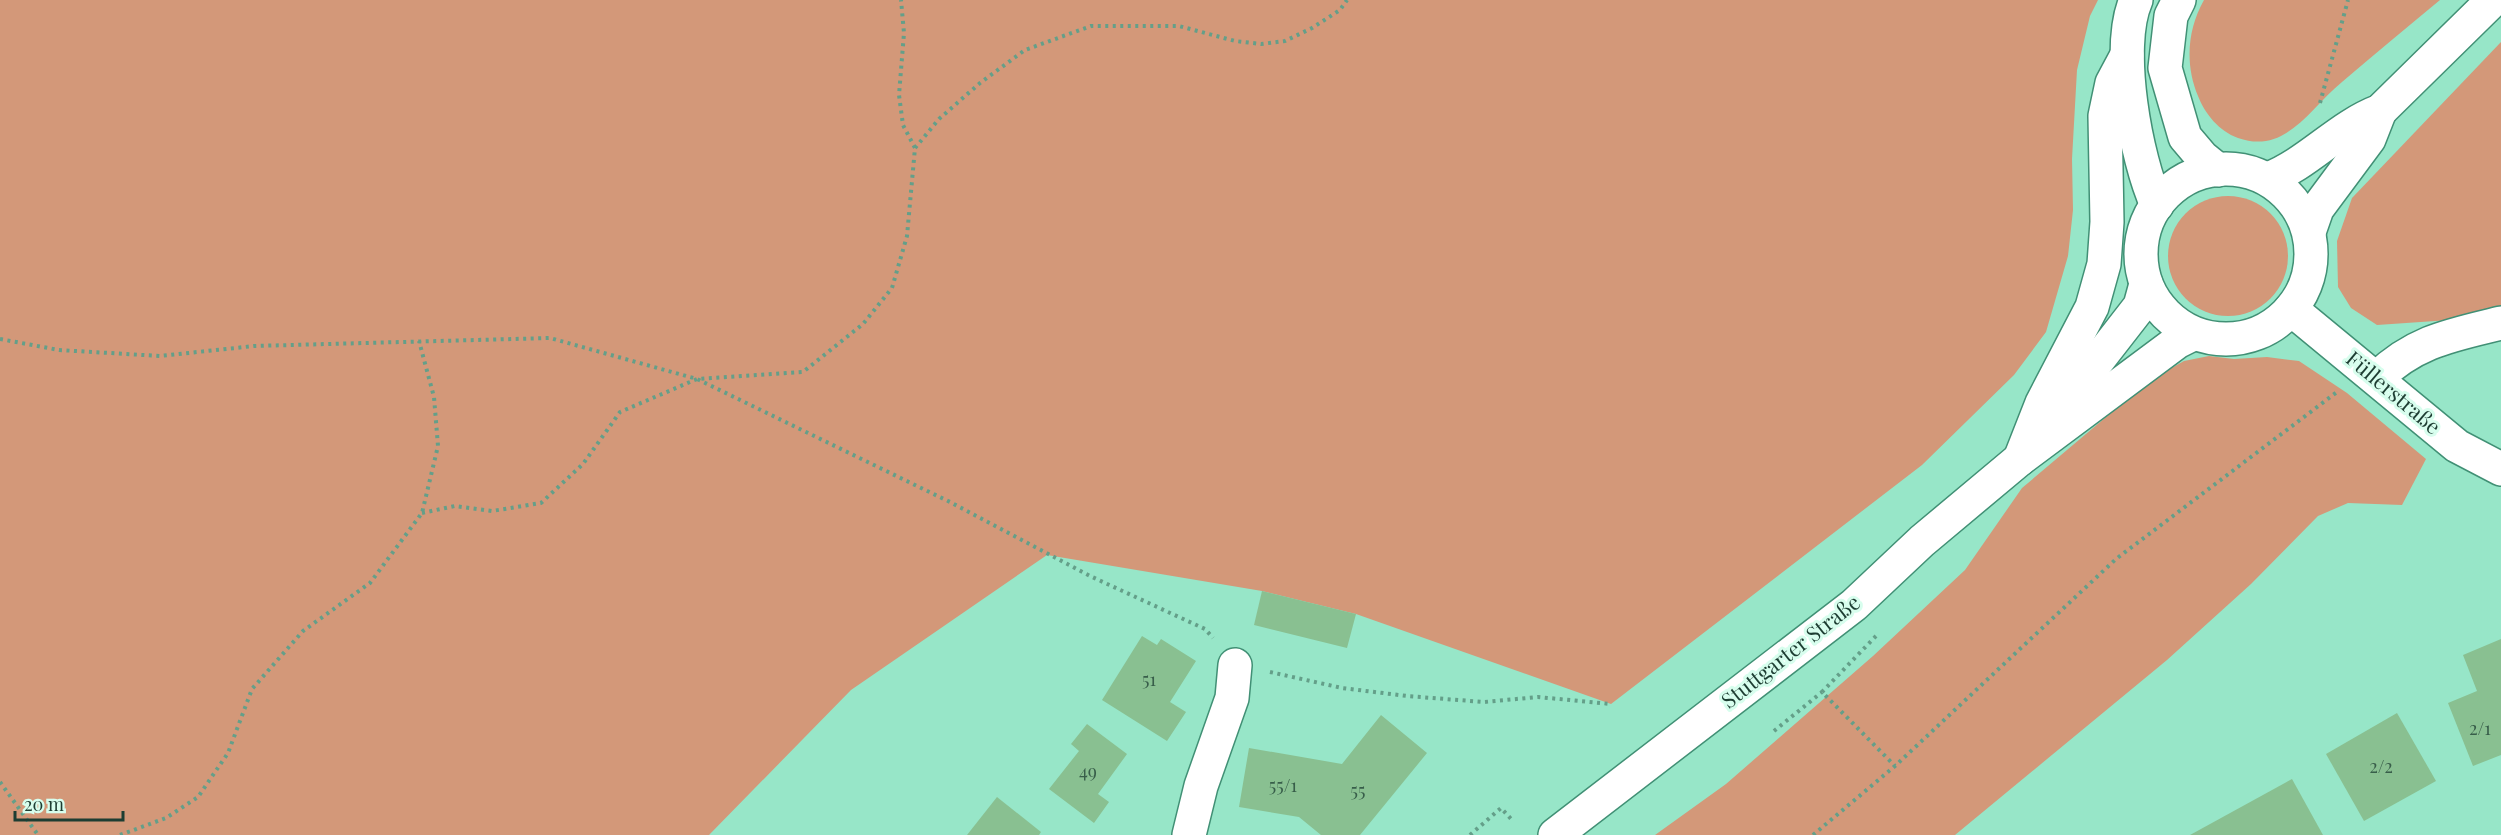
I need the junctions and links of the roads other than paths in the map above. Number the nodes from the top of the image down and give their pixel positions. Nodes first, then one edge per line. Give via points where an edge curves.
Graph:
1 (2136, 0) edge
2 (2179, 0) edge
3 (2493, 0) edge
4 (2127, 55) junction
5 (2380, 111) junction
6 (2218, 170) junction
7 (2268, 178) junction
8 (2157, 205) junction
9 (2309, 232) junction
10 (2146, 284) junction
11 (2291, 309) junction
12 (2501, 323) edge
13 (2193, 334) junction
14 (2377, 378) junction
15 (2020, 459) junction
16 (2501, 470) edge
17 (1234, 665) road end
18 (1189, 835) edge
19 (1555, 835) edge

1 - 4 main road
2 - 6 main road via 2168,33 2165,68 2185,137
3 - 5 main road
4 - 8 main road via 2130,101 2145,172
4 - 15 main road via 2112,84 2105,116 2104,264 2092,307 2042,403
5 - 7 main road via 2357,119 2284,172
5 - 9 main road via 2369,139 2317,209
6 - 7 main road
6 - 8 main road via 2195,175
7 - 9 main road via 2295,200
8 - 10 main road via 2142,243 2141,264
9 - 11 main road via 2309,272
10 - 13 main road via 2164,314
10 - 15 main road, Stuttgarter Straße via 2140,306
11 - 13 main road via 2275,323 2236,339
11 - 14 main road, Füllerstraße
12 - 14 main road via 2426,342
13 - 15 main road, Stuttgarter Straße
14 - 16 main road, Füllerstraße via 2457,446
15 - 19 main road, Stuttgarter Straße via 1845,611
17 - 18 main road via 1232,698 1201,786

